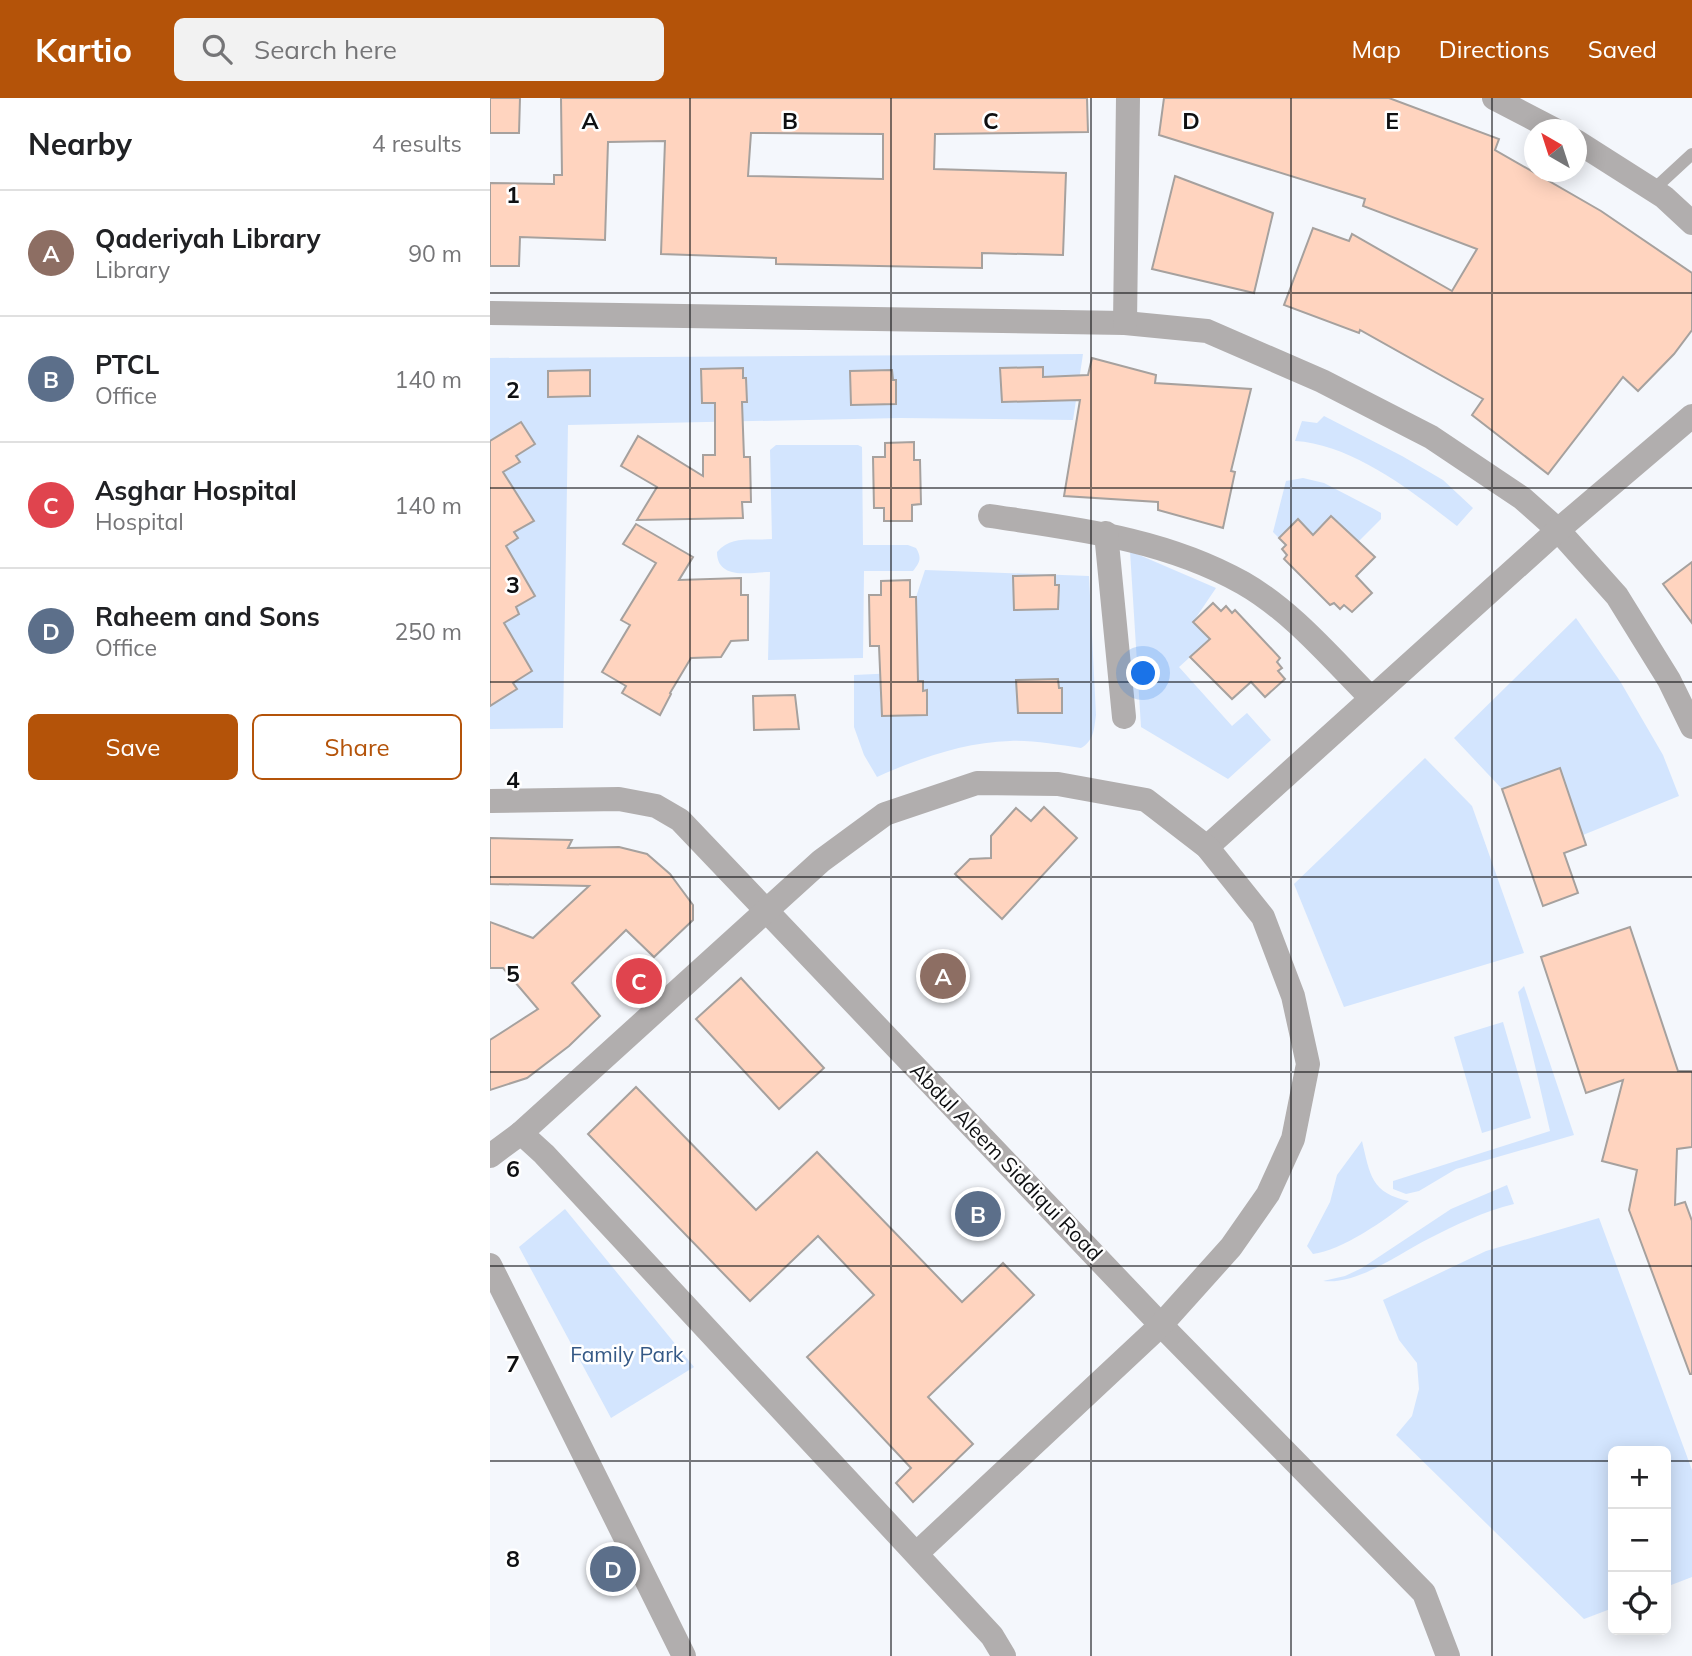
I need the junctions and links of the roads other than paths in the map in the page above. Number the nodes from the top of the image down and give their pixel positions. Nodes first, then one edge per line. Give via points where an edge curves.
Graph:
1 (1128, 98) edge
2 (1494, 98) edge
3 (1534, 119) edge
4 (1587, 147) edge
5 (1692, 155) edge
6 (1653, 190) junction
7 (1692, 223) edge
8 (490, 313) edge
9 (1125, 323) junction
10 (1692, 416) edge
11 (990, 516) dead end
12 (1558, 530) junction
13 (1106, 533) junction
14 (1371, 698) junction
15 (1124, 717) dead end
16 (1692, 727) edge
17 (490, 802) edge
18 (1207, 847) junction
19 (766, 911) junction
20 (521, 1133) junction
21 (490, 1156) edge
22 (490, 1265) edge
23 (1161, 1325) junction
24 (916, 1554) junction
25 (684, 1656) edge
26 (1004, 1656) edge
27 (1448, 1656) edge

1 - 9 street
2 - 3 street
4 - 6 street
5 - 6 lane
6 - 7 street
8 - 9 street
9 - 12 street via 1207,331 1322,381 1431,437 1522,498
10 - 12 street
11 - 13 street
12 - 14 street
12 - 16 street via 1617,596
13 - 14 street via 1191,558 1244,584 1287,616
13 - 15 street
14 - 18 street
17 - 19 street, Abdul Aleem Siddiqui Road via 619,799 656,806 680,820
18 - 19 street via 1146,800 1058,785 977,783 885,814 821,861
18 - 23 street via 1264,917 1293,996 1308,1064 1293,1139 1269,1194 1231,1247
19 - 20 street
19 - 23 street, Abdul Aleem Siddiqui Road
20 - 21 street
20 - 24 street
22 - 25 street
23 - 24 street
23 - 27 street, Abdul Aleem Siddiqui Road via 1424,1593
24 - 26 street via 992,1636

